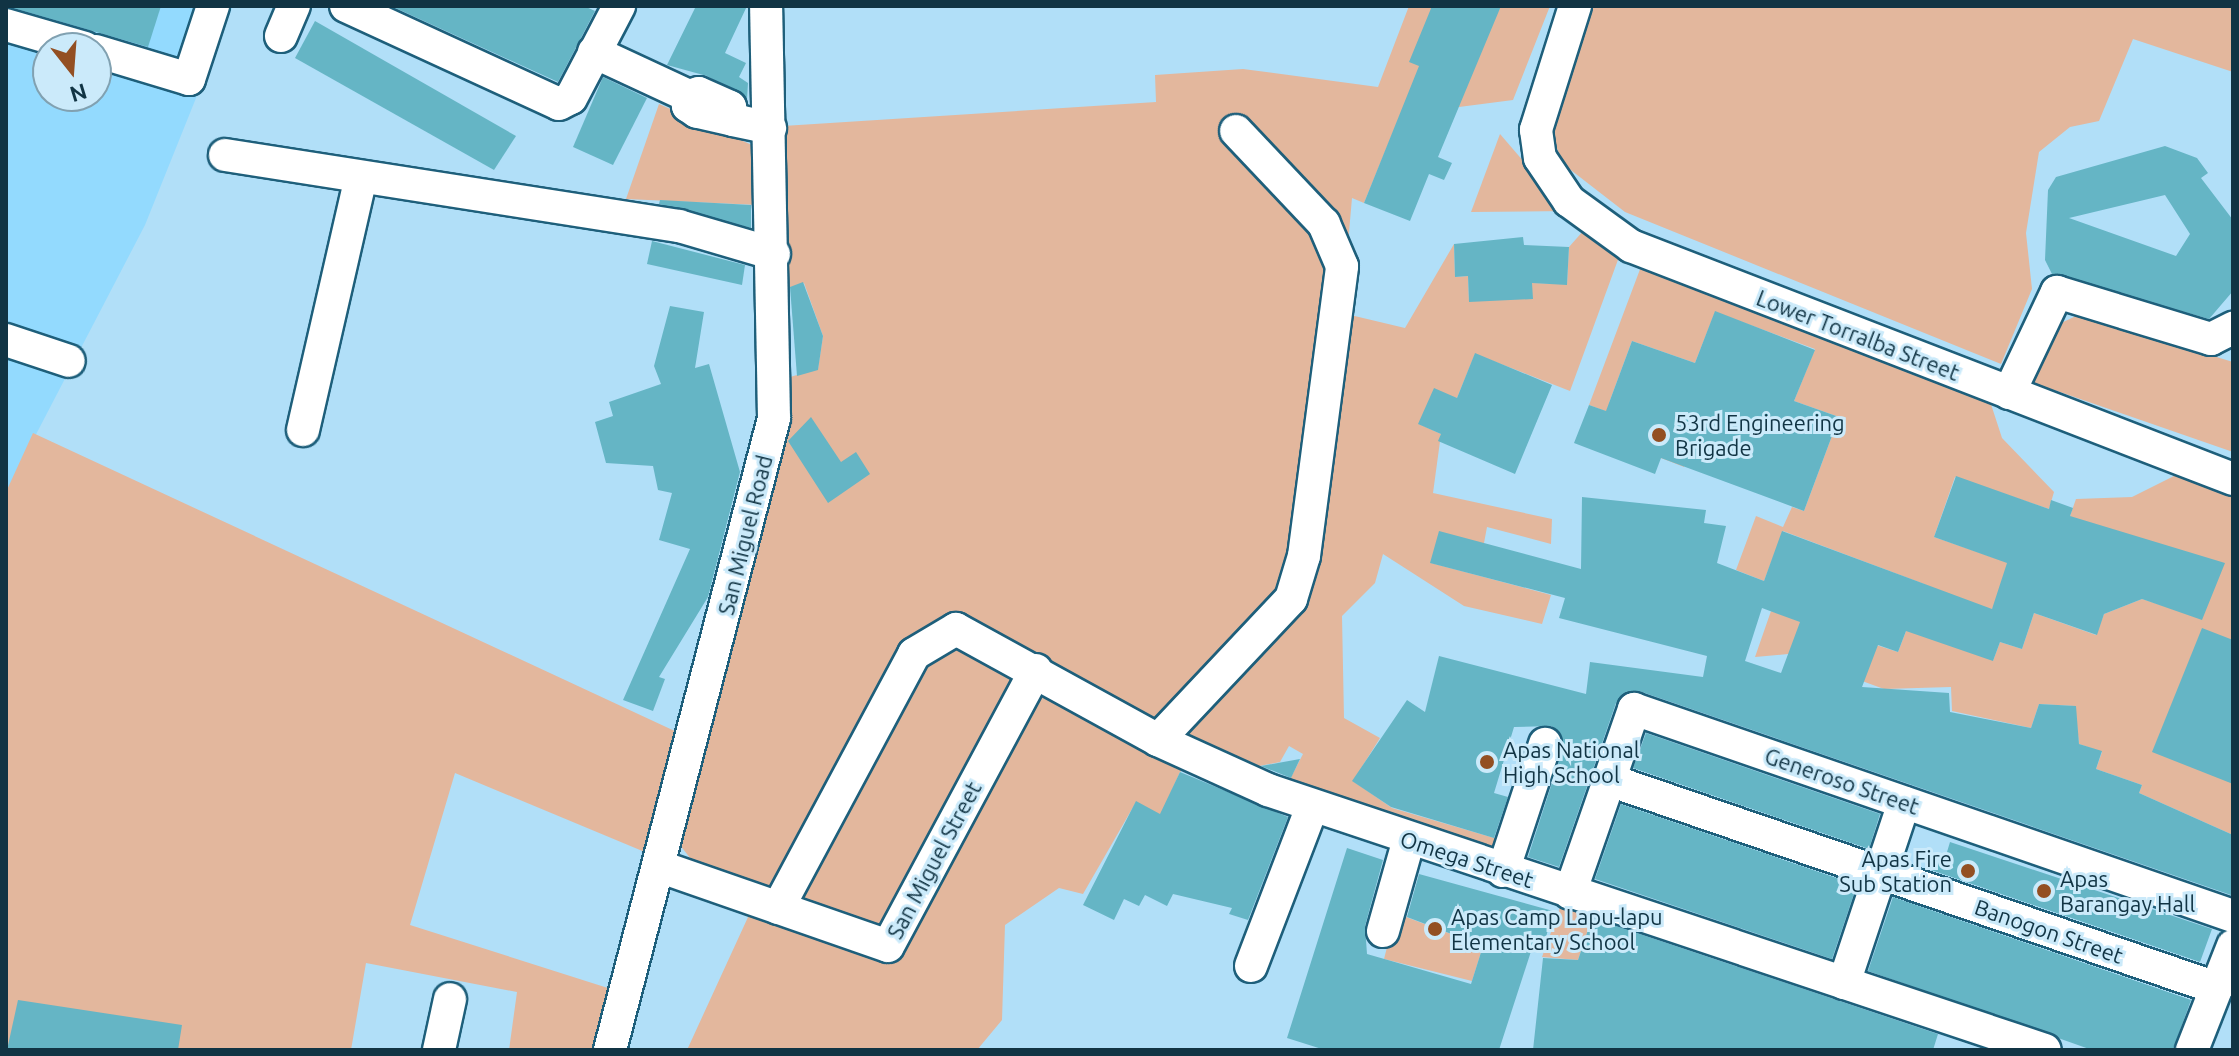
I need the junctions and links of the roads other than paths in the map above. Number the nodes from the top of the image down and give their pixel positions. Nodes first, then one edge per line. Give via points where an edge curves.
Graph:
1 (213, 6) edge
2 (294, 6) edge
3 (346, 6) edge
4 (619, 6) edge
5 (766, 6) edge
6 (1575, 6) edge
7 (6, 25) edge
8 (32, 33) edge
9 (281, 36) dead end
10 (594, 52) junction
11 (112, 56) edge
12 (770, 128) junction
13 (1236, 131) dead end
14 (225, 155) dead end
15 (360, 181) junction
16 (774, 254) junction
17 (2233, 328) edge
18 (6, 340) edge
19 (69, 361) dead end
20 (2009, 393) junction
21 (303, 430) dead end
22 (2233, 479) edge
23 (1036, 670) junction
24 (1158, 740) junction
25 (1545, 744) dead end
26 (1609, 780) junction
27 (1904, 803) junction
28 (1312, 807) junction
29 (1409, 839) junction
30 (661, 867) junction
31 (1503, 871) junction
32 (1881, 873) junction
33 (1570, 893) junction
34 (778, 908) junction
35 (2233, 916) edge
36 (1383, 931) dead end
37 (2233, 946) edge
38 (1251, 966) dead end
39 (1844, 983) junction
40 (2216, 988) junction
41 (450, 999) dead end
42 (439, 1050) edge
43 (610, 1050) edge
44 (2045, 1050) edge
45 (2192, 1050) edge

1 - 11 street via 189,79
2 - 9 street
3 - 10 street via 559,104 569,101
4 - 10 street
5 - 12 street, San Miguel Road
6 - 20 street, Lower Torralba Street via 1536,130 1551,182 1631,246
7 - 8 street
10 - 12 street via 689,96 699,93 730,107 733,120
12 - 16 street, San Miguel Road
13 - 24 street via 1324,224 1342,266 1304,556 1291,599
14 - 15 street
15 - 16 street via 679,226
15 - 21 street
16 - 30 street, San Miguel Road via 774,418
17 - 20 street via 2211,339 2057,292
18 - 19 street
20 - 22 street, Lower Torralba Street
23 - 24 street, Omega Street
23 - 34 street, Omega Street via 956,629 914,654
23 - 34 street, San Miguel Street via 888,946
24 - 28 street, Omega Street
25 - 31 street
26 - 27 street, Generoso Street via 1634,709
26 - 32 street, Banogon Street
26 - 33 street, Generoso Street
27 - 32 street
27 - 35 street, Generoso Street
28 - 29 street, Omega Street
28 - 38 street
29 - 31 street, Omega Street
29 - 36 street
30 - 34 street, San Miguel Street
30 - 43 street, San Miguel Road
31 - 33 street, Omega Street
32 - 39 street
32 - 40 street, Banogon Street
33 - 39 street, Omega Street
37 - 40 street
39 - 44 street, Omega Street
40 - 45 street
41 - 42 street

